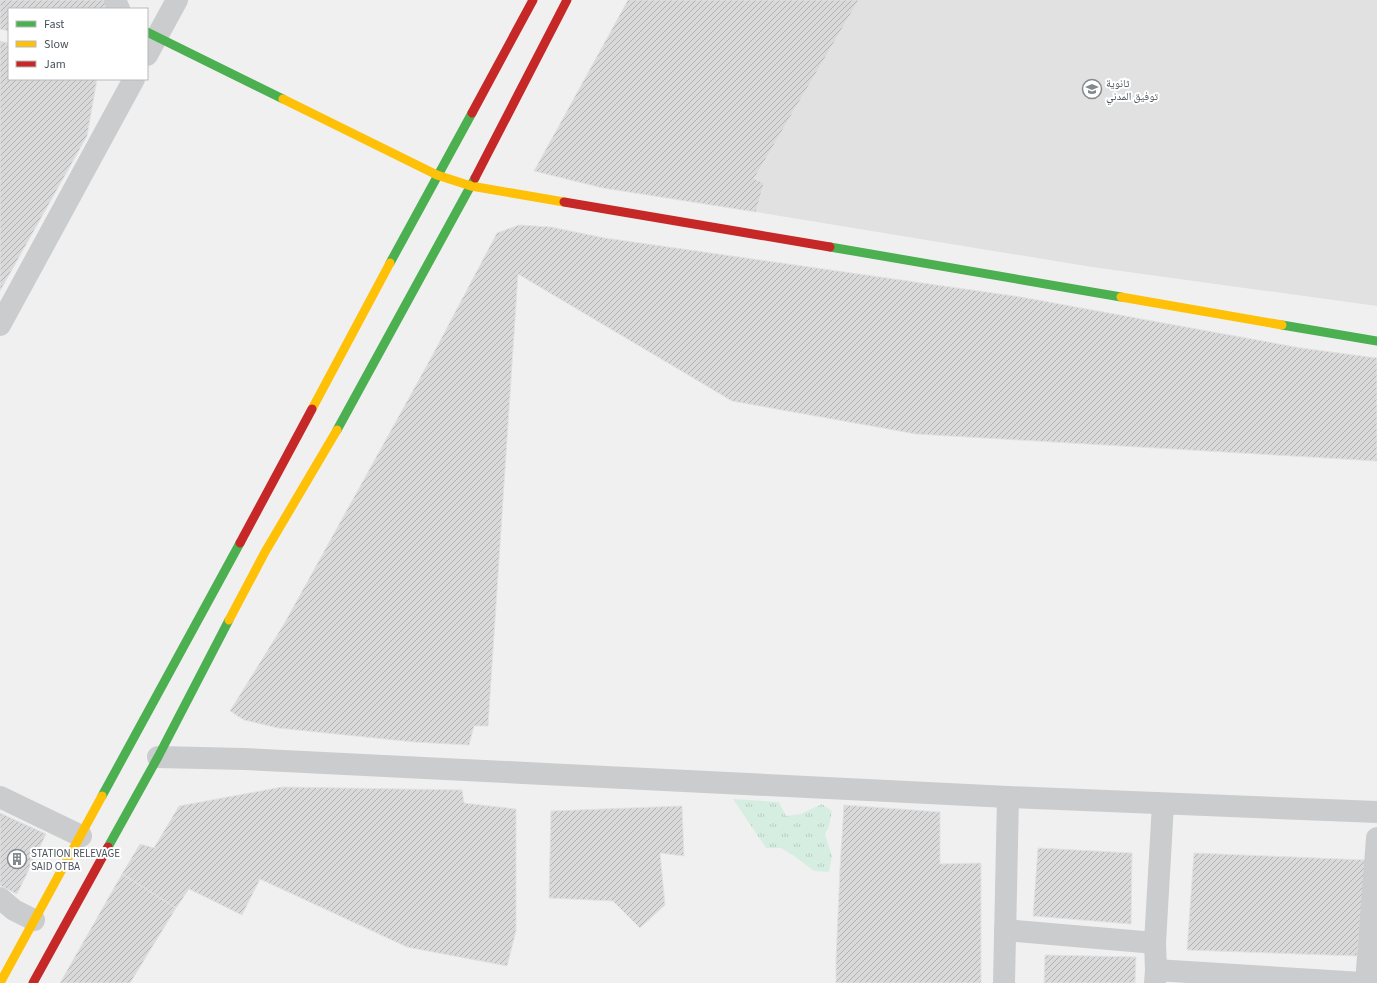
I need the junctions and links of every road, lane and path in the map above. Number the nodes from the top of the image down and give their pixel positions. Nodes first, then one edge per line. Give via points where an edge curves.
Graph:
1 (177, 0) edge
2 (533, 0) edge
3 (567, 0) edge
4 (152, 34) edge
5 (148, 51) edge
6 (133, 80) edge
7 (436, 175) junction
8 (471, 186) junction
9 (0, 325) edge
10 (1377, 341) edge
11 (158, 757) junction
12 (0, 797) edge
13 (1008, 797) junction
14 (1163, 804) junction
15 (1377, 812) edge
16 (81, 836) junction
17 (1377, 838) edge
18 (0, 898) edge
19 (34, 920) junction
20 (1006, 930) junction
21 (1156, 943) junction
22 (1156, 977) edge
23 (0, 983) edge
24 (33, 983) edge
25 (1004, 983) edge
26 (1362, 983) edge
27 (1366, 983) edge

1 - 4 street
2 - 7 main road
3 - 8 main road
4 - 5 street
4 - 7 main road
6 - 9 street
7 - 8 main road
7 - 16 main road
8 - 10 main road
8 - 11 main road via 339,426 266,552
11 - 13 street via 244,759
11 - 24 main road
12 - 16 street
13 - 14 street
13 - 20 street
14 - 15 street
14 - 21 street
16 - 19 main road
17 - 27 street
18 - 19 street via 14,910
19 - 23 main road
20 - 21 street
20 - 25 street
21 - 22 street
22 - 26 street

